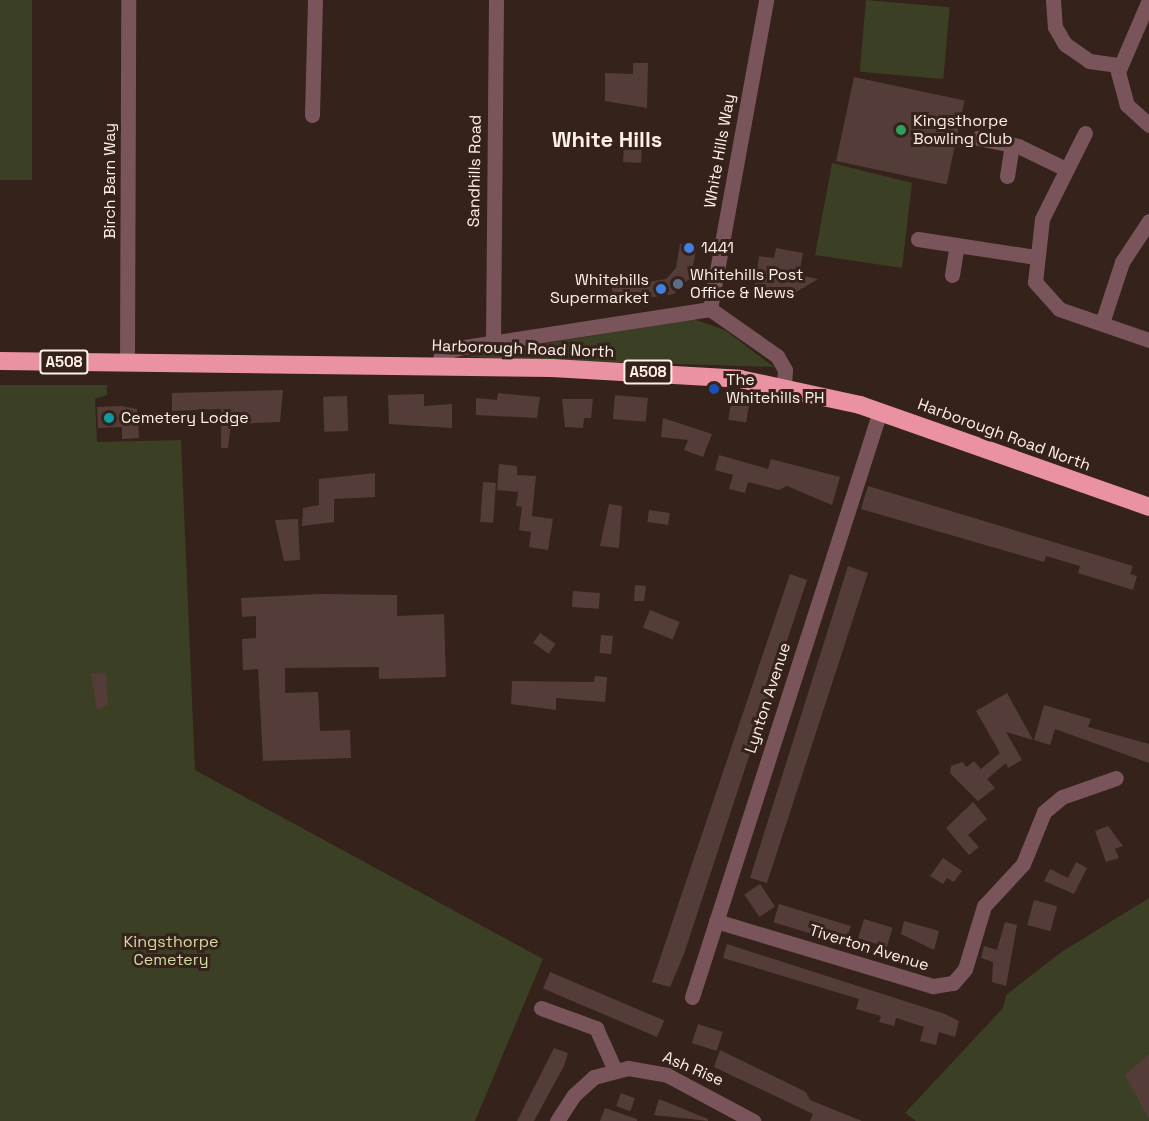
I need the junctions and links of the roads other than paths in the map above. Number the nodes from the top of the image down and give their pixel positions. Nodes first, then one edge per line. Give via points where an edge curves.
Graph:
1 (128, 0) edge
2 (315, 0) edge
3 (496, 0) edge
4 (766, 0) edge
5 (1053, 0) edge
6 (1149, 0) edge
7 (1119, 65) junction
8 (312, 115) dead end
9 (1149, 126) edge
10 (1085, 133) dead end
11 (978, 138) dead end
12 (1012, 144) junction
13 (1066, 169) junction
14 (1006, 176) dead end
15 (1149, 221) edge
16 (918, 239) dead end
17 (957, 245) junction
18 (1035, 257) junction
19 (952, 276) dead end
20 (710, 309) junction
21 (1102, 324) junction
22 (1149, 340) edge
23 (492, 343) junction
24 (0, 362) edge
25 (127, 363) junction
26 (438, 365) junction
27 (784, 386) junction
28 (880, 411) junction
29 (1149, 507) edge
30 (1116, 778) dead end
31 (716, 921) junction
32 (692, 997) dead end
33 (541, 1008) dead end
34 (614, 1068) junction
35 (557, 1121) edge
36 (753, 1121) edge

1 - 25 street, Birch Barn Way
2 - 8 street
3 - 23 street, Sandhills Road
4 - 20 street, White Hills Way
5 - 7 street via 1055,27 1065,45 1089,60
6 - 7 street
7 - 9 street via 1122,96
10 - 13 street
11 - 12 street
12 - 13 street
12 - 14 street
13 - 18 street via 1042,219
15 - 21 street via 1122,262
16 - 17 street
17 - 18 street
17 - 19 street
18 - 21 street via 1035,282 1048,303
20 - 23 street
20 - 27 street via 777,356 785,370
21 - 22 street
23 - 26 street via 445,352
24 - 25 highway, A508
25 - 26 highway, Harborough Road North / A508
26 - 27 highway, Harborough Road North / A508 via 658,373
27 - 28 highway, Harborough Road North / A508
28 - 29 highway, Harborough Road North / A508
28 - 31 street, Lynton Avenue
30 - 31 street, Tiverton Avenue via 1062,797 1044,812 1023,864 984,906 965,969 953,983 933,986
31 - 32 street, Lynton Avenue
33 - 34 street via 596,1028
34 - 35 street via 574,1095
34 - 36 street, Ash Rise via 667,1075

